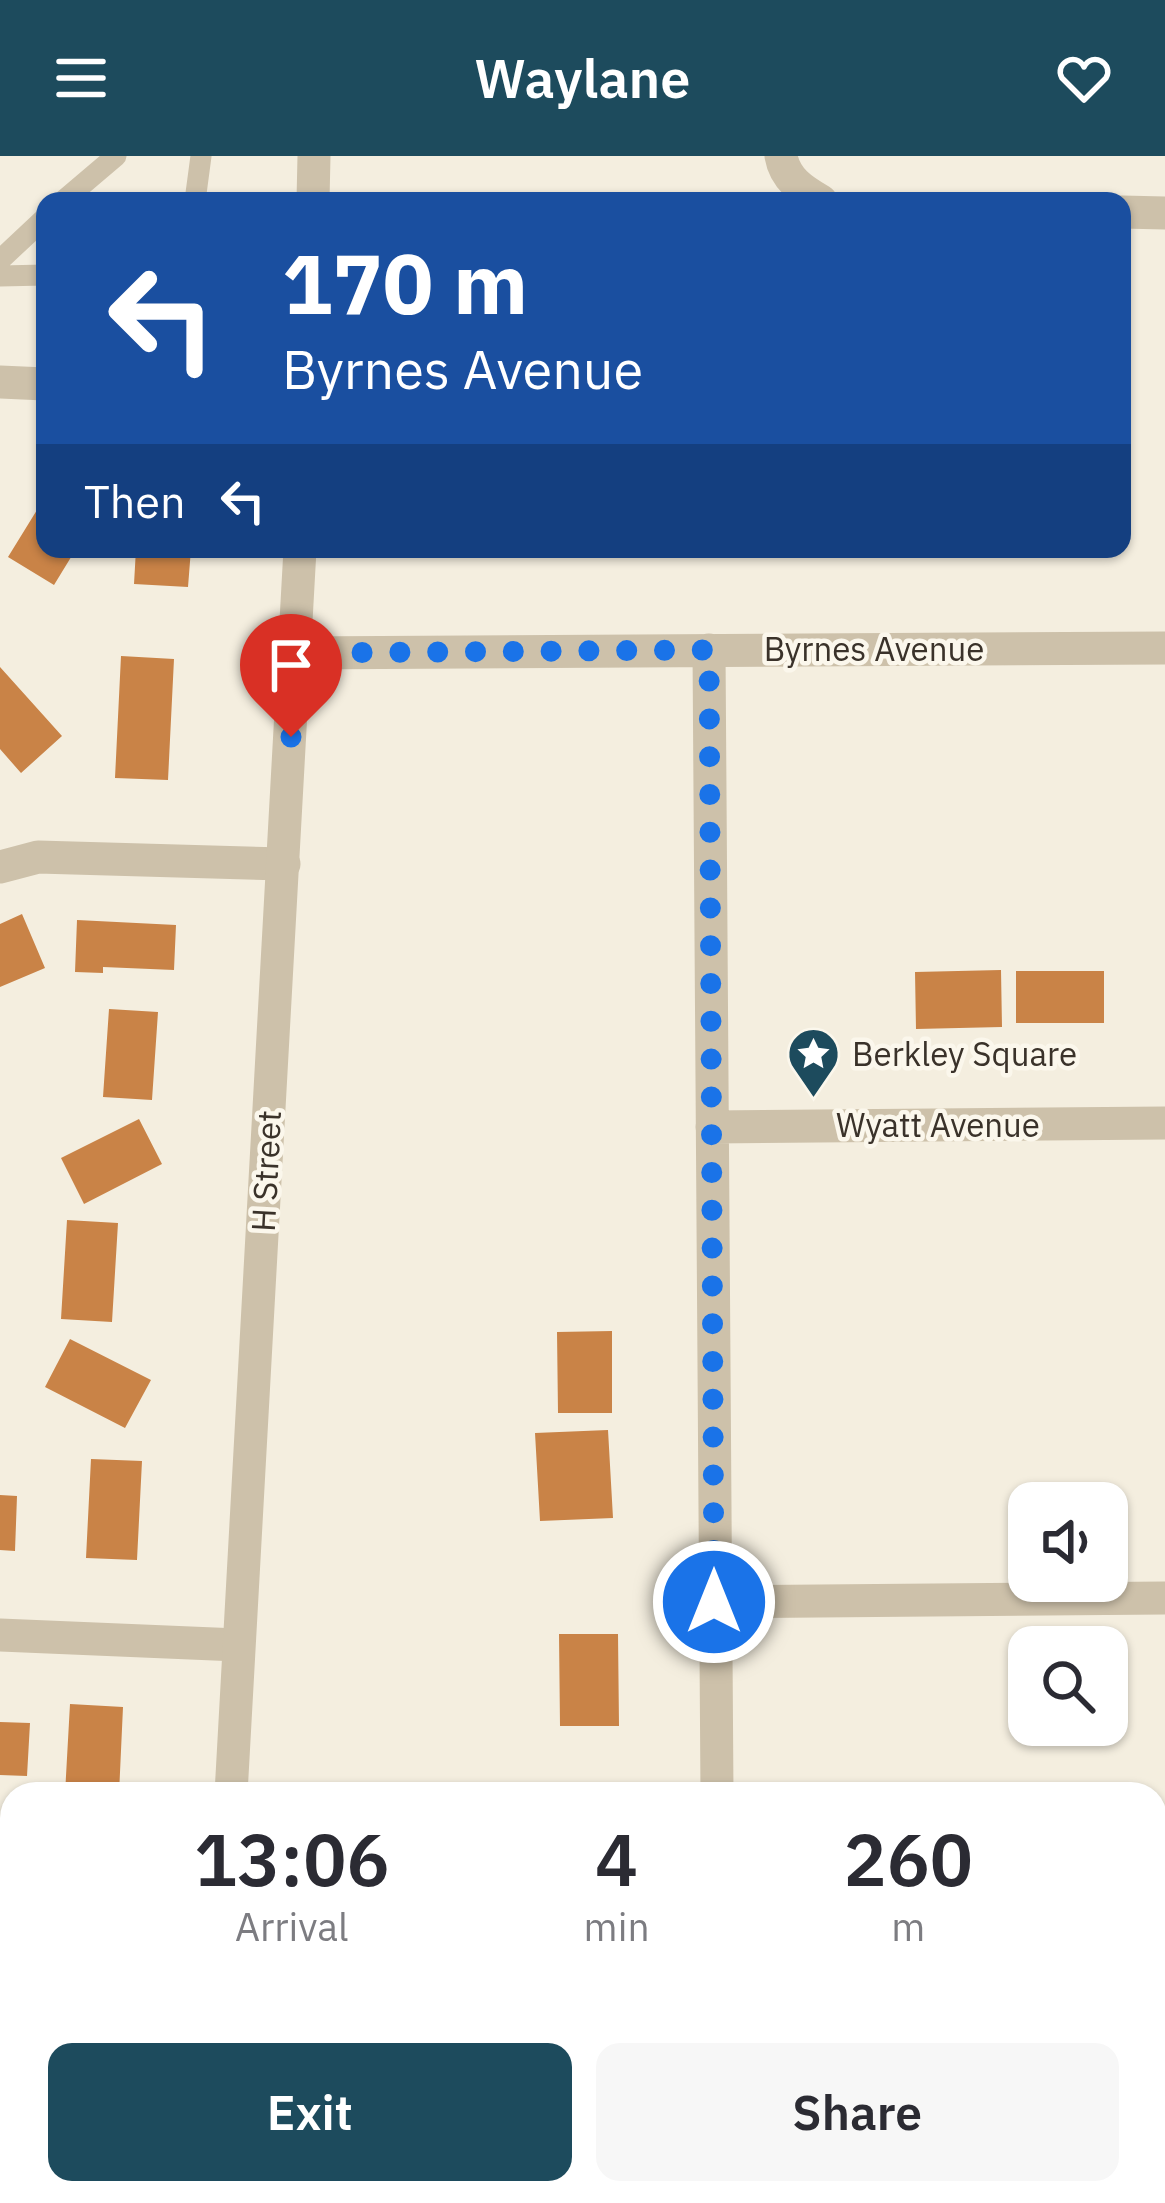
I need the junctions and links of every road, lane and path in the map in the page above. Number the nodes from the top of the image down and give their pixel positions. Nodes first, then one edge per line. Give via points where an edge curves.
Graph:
1 (116, 156) edge
2 (201, 156) edge
3 (314, 156) edge
4 (782, 156) edge
5 (74, 192) edge
6 (197, 192) edge
7 (313, 192) edge
8 (806, 192) edge
9 (1131, 212) edge
10 (1165, 213) edge
11 (36, 226) edge
12 (0, 260) edge
13 (36, 274) edge
14 (0, 276) edge
15 (0, 382) edge
16 (36, 384) edge
17 (300, 558) edge
18 (1165, 648) edge
19 (709, 650) junction
20 (295, 653) junction
21 (284, 864) junction
22 (0, 867) edge
23 (1165, 1124) edge
24 (712, 1127) junction
25 (1165, 1598) edge
26 (714, 1602) junction
27 (0, 1635) edge
28 (238, 1645) junction
29 (232, 1782) edge
30 (717, 1782) edge

1 - 5 lane
2 - 6 lane
3 - 7 street
4 - 8 street
9 - 10 street
11 - 12 lane
13 - 14 lane
15 - 16 street
17 - 20 street, H Street
18 - 19 street, Byrnes Avenue
19 - 20 street, Byrnes Avenue
19 - 24 street
20 - 21 street, H Street
21 - 22 street via 38,857
21 - 28 street, H Street
23 - 24 street, Wyatt Avenue
24 - 26 street
25 - 26 street
26 - 30 street
27 - 28 street
28 - 29 street, H Street

